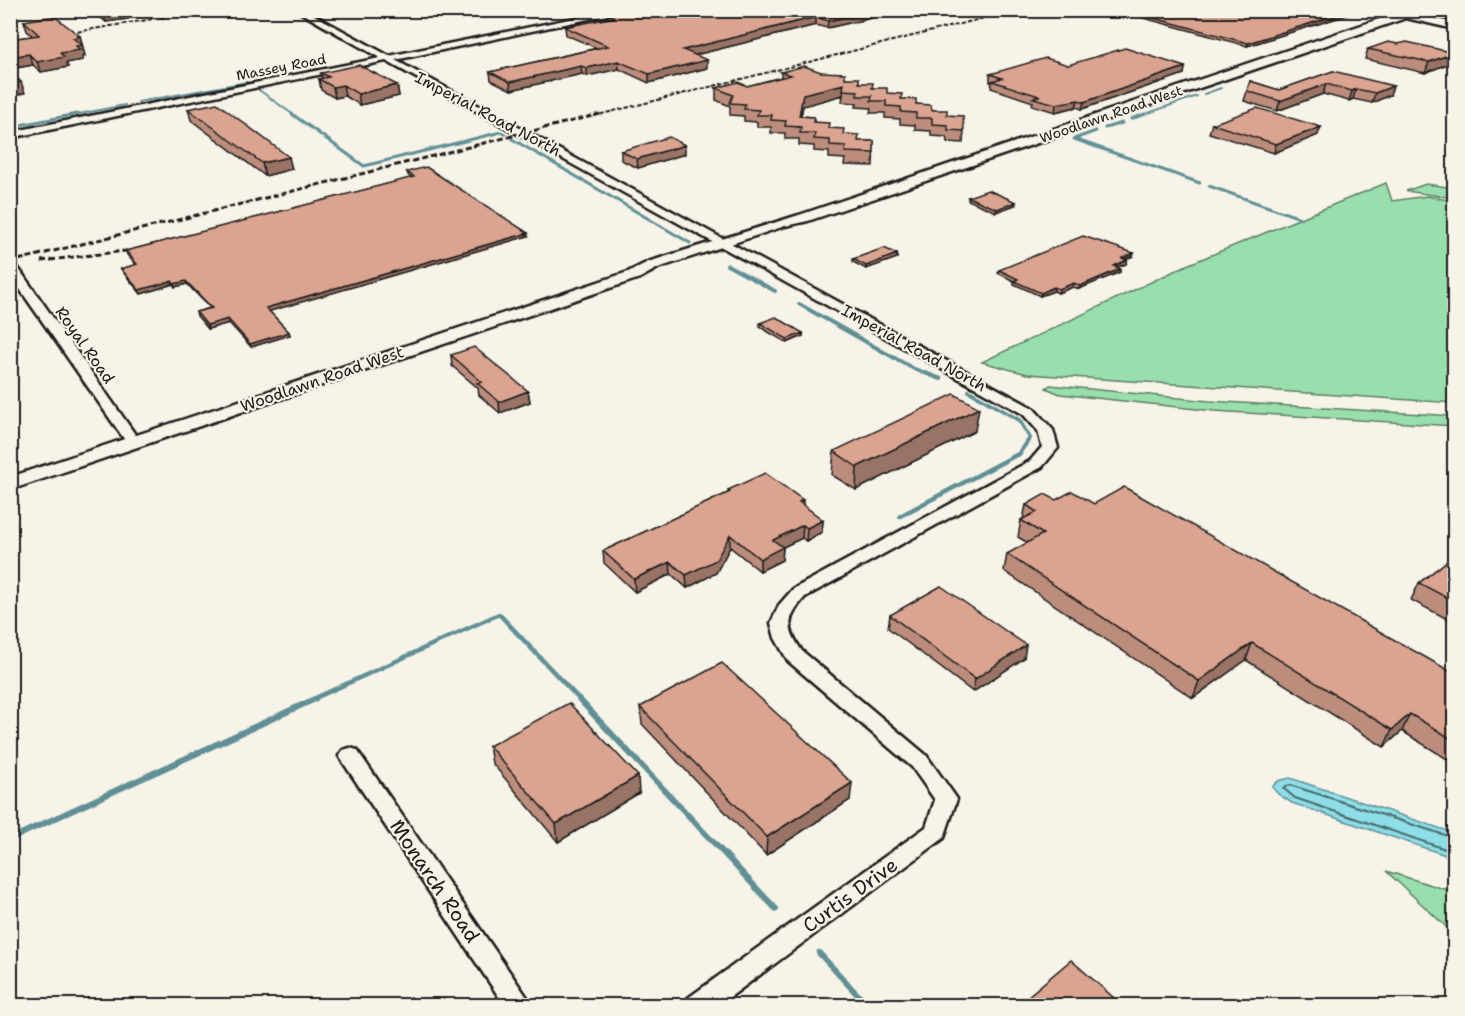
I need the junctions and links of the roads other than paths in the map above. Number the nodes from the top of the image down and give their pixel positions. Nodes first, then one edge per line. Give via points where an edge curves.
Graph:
1 (299, 10) edge
2 (628, 10) edge
3 (1388, 10) edge
4 (1419, 10) edge
5 (1406, 15) junction
6 (1455, 26) edge
7 (386, 60) junction
8 (10, 135) edge
9 (727, 245) junction
10 (10, 265) edge
11 (134, 442) junction
12 (10, 484) edge
13 (350, 756) dead end
14 (918, 761) joint
15 (520, 1005) edge
16 (697, 1005) edge

1 - 7 street, Imperial Road North
2 - 7 street, Massey Road
3 - 5 main road
4 - 5 main road, Woodlawn Road West
5 - 6 main road
5 - 9 main road, Woodlawn Road West via 803,218 791,228
7 - 8 street, Massey Road
7 - 9 street, Imperial Road North
9 - 11 main road, Woodlawn Road West via 664,272 634,275
9 - 14 street, Imperial Road North via 1028,411 1046,430 1050,448 1036,464 799,593 785,606 779,622 795,656
10 - 11 street, Royal Road
11 - 12 main road, Woodlawn Road West
13 - 15 street, Monarch Road
14 - 16 street, Curtis Drive via 946,799 936,832

